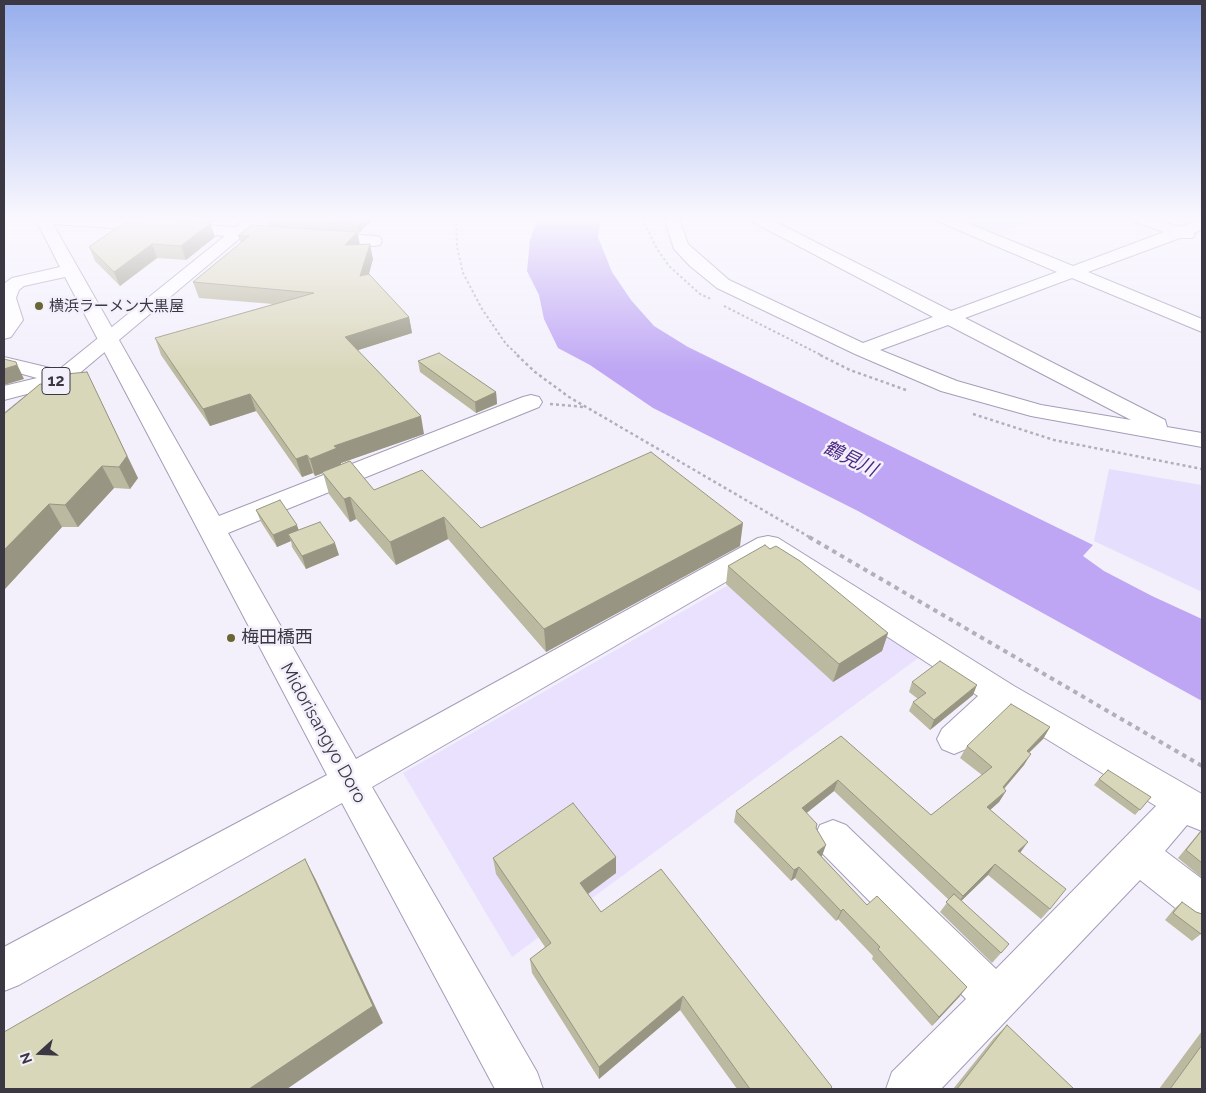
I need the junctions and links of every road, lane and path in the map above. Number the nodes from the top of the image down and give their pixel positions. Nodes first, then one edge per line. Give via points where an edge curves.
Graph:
1 (192, 269) edge
2 (462, 269) edge
3 (705, 269) edge
4 (859, 269) edge
5 (1065, 269) edge
6 (1080, 269) edge
7 (72, 270) joint
8 (1072, 272) junction
9 (950, 317) junction
10 (1202, 326) edge
11 (4, 334) edge
12 (108, 337) junction
13 (862, 350) junction
14 (4, 363) edge
15 (61, 378) junction
16 (4, 393) edge
17 (531, 402) joint
18 (587, 408) junction
19 (4, 425) edge
20 (1180, 437) junction
21 (1202, 440) edge
22 (212, 529) junction
23 (810, 538) junction
24 (805, 541) dead end
25 (1002, 695) junction
26 (954, 739) dead end
27 (1202, 766) edge
28 (349, 782) junction
29 (1193, 809) edge
30 (834, 838) dead end
31 (1138, 854) junction
32 (1202, 904) edge
33 (4, 970) edge
34 (996, 998) junction
35 (520, 1089) edge
36 (909, 1089) edge

1 - 12 street, 12
2 - 18 path via 496,331 535,372
3 - 13 street via 723,284
4 - 9 street
5 - 8 street
6 - 8 street
7 - 11 street via 18,282 11,287 7,298 13,320
7 - 12 street, Midorisangyo Doro
8 - 9 street
8 - 10 street
9 - 13 street
9 - 20 street
12 - 15 street, 12
12 - 22 street, Midorisangyo Doro
13 - 20 street via 949,386 1039,411
14 - 15 street
15 - 16 street
15 - 19 street, 12
17 - 18 path
17 - 22 street
18 - 23 path
20 - 21 street
22 - 28 street, Midorisangyo Doro
23 - 24 path
23 - 27 path
25 - 26 street
25 - 28 street via 768,545
25 - 29 street
28 - 33 street
28 - 35 street, Midorisangyo Doro
29 - 31 street
30 - 34 street
31 - 32 street
31 - 34 street
34 - 36 street

